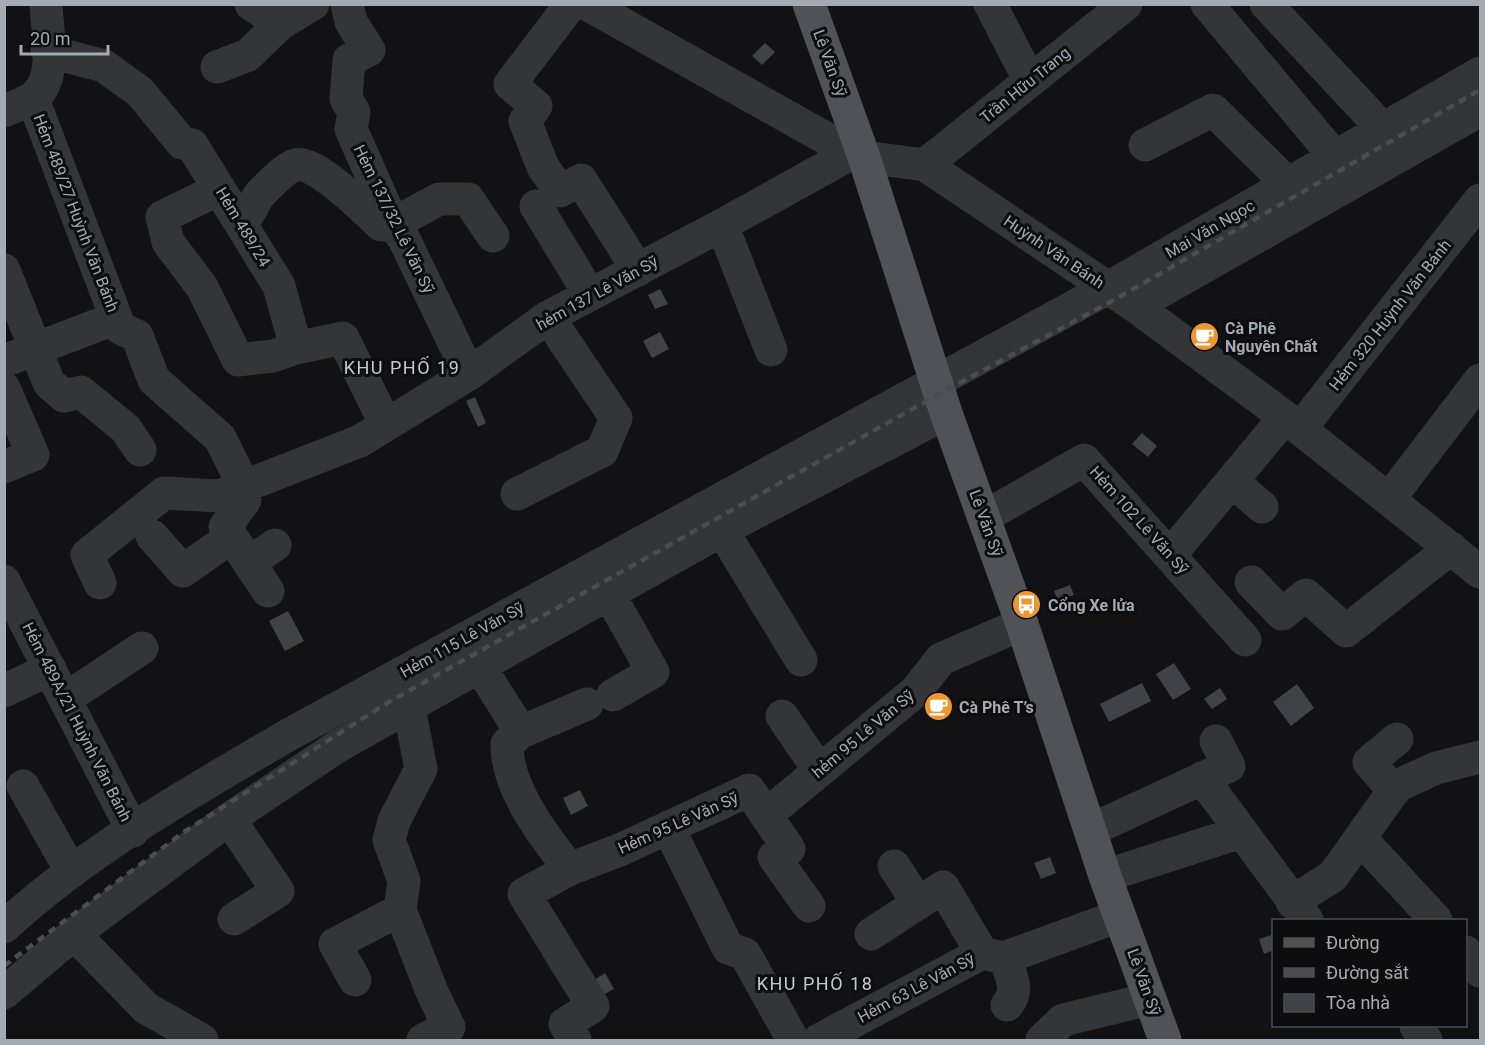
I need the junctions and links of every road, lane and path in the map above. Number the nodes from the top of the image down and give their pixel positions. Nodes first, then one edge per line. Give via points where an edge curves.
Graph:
1 (46, 4) edge
2 (251, 4) edge
3 (313, 4) edge
4 (347, 4) edge
5 (571, 4) edge
6 (587, 4) edge
7 (809, 4) edge
8 (990, 4) edge
9 (1126, 4) edge
10 (1207, 4) edge
11 (1266, 4) edge
12 (280, 24) junction
13 (47, 51) junction
14 (217, 67) dead end
15 (1480, 73) edge
16 (1030, 81) junction
17 (19, 105) edge
18 (1480, 110) edge
19 (1383, 129) junction
20 (1145, 144) dead end
21 (858, 155) junction
22 (1335, 157) junction
23 (925, 165) junction
24 (1288, 184) junction
25 (219, 189) junction
26 (1480, 200) edge
27 (537, 206) dead end
28 (239, 220) junction
29 (393, 224) junction
30 (722, 225) junction
31 (493, 236) dead end
32 (4, 270) edge
33 (638, 270) junction
34 (1108, 288) junction
35 (590, 295) junction
36 (1135, 306) junction
37 (548, 317) junction
38 (118, 323) junction
39 (296, 348) junction
40 (35, 349) junction
41 (771, 350) dead end
42 (4, 361) edge
43 (469, 374) junction
44 (937, 380) junction
45 (1480, 380) edge
46 (4, 388) edge
47 (946, 413) junction
48 (1292, 423) junction
49 (386, 425) junction
50 (140, 450) dead end
51 (4, 467) edge
52 (1232, 481) junction
53 (244, 486) junction
54 (517, 494) dead end
55 (1389, 499) junction
56 (1262, 507) dead end
57 (984, 518) junction
58 (722, 530) junction
59 (152, 536) dead end
60 (252, 548) junction
61 (1451, 548) junction
62 (1171, 554) junction
63 (1480, 572) edge
64 (4, 581) edge
65 (100, 582) dead end
66 (1251, 582) dead end
67 (268, 591) dead end
68 (609, 594) junction
69 (1022, 624) junction
70 (1245, 640) dead end
71 (142, 648) dead end
72 (801, 660) dead end
73 (480, 668) junction
74 (50, 669) junction
75 (4, 691) edge
76 (65, 699) junction
77 (409, 708) junction
78 (782, 716) dead end
79 (520, 732) junction
80 (1397, 739) dead end
81 (1216, 741) dead end
82 (1480, 757) edge
83 (819, 770) junction
84 (1202, 778) junction
85 (22, 786) dead end
86 (1394, 791) junction
87 (766, 815) junction
88 (229, 819) junction
89 (668, 827) junction
90 (1091, 830) junction
91 (133, 831) junction
92 (1241, 832) junction
93 (1361, 839) junction
94 (894, 866) dead end
95 (570, 869) junction
96 (71, 871) junction
97 (1105, 876) junction
98 (918, 903) junction
99 (808, 906) dead end
100 (400, 910) junction
101 (1300, 911) edge
102 (1119, 916) junction
103 (234, 919) dead end
104 (1434, 919) edge
105 (4, 927) edge
106 (74, 934) junction
107 (872, 934) dead end
108 (1467, 953) edge
109 (993, 956) junction
110 (1480, 971) edge
111 (355, 980) dead end
112 (4, 993) edge
113 (1150, 999) junction
114 (1007, 1005) dead end
115 (1417, 1027) edge
116 (436, 1034) edge
117 (202, 1041) edge
118 (575, 1041) edge
119 (794, 1041) edge
120 (819, 1041) edge
121 (1042, 1041) edge
122 (1165, 1041) edge
123 (1426, 1041) edge

1 - 13 street
2 - 12 street
3 - 12 street
4 - 29 street, Hẻm 137/32 Lê Văn Sỹ via 351,22 369,50 350,60 346,99 354,112 351,129
5 - 33 street via 510,84 536,106 525,122 543,167 560,191 581,180
6 - 21 street, Huỳnh Văn Bánh
7 - 21 main road, Lê Văn Sỹ
8 - 16 street
9 - 16 street, Trần Hữu Trang
10 - 22 street
11 - 19 street
12 - 14 street via 248,55
13 - 17 street via 49,71 43,86
13 - 25 street, Hẻm 489/24 via 104,66 140,92 182,143 192,145
15 - 19 street, Mai Văn Ngọc
16 - 23 street, Trần Hữu Trang
17 - 38 street, Hẻm 489/27 Huỳnh Văn Bánh
18 - 36 street, Mai Văn Ngọc
19 - 22 street, Mai Văn Ngọc
20 - 24 street via 1213,110
21 - 23 street, Huỳnh Văn Bánh
21 - 30 street, hẻm 137 Lê Văn Sỹ
21 - 44 main road, Lê Văn Sỹ
22 - 24 street, Mai Văn Ngọc
23 - 34 street, Huỳnh Văn Bánh
24 - 34 street, Mai Văn Ngọc
25 - 28 street, Hẻm 489/24
25 - 39 street via 162,217 168,242 202,287 238,360 273,356
26 - 48 street, Hẻm 320 Huỳnh Văn Bánh
27 - 35 street
28 - 29 street via 250,213 258,196 299,163 347,194 381,225
28 - 39 street, Hẻm 489/24 via 279,286
29 - 31 street via 439,199 468,199
29 - 43 street, Hẻm 137/32 Lê Văn Sỹ via 404,239
30 - 33 street, hẻm 137 Lê Văn Sỹ
30 - 41 street
32 - 40 street
33 - 35 street, hẻm 137 Lê Văn Sỹ
34 - 36 street, Huỳnh Văn Bánh
34 - 44 street, Mai Văn Ngọc
35 - 37 street, hẻm 137 Lê Văn Sỹ
36 - 48 street, Huỳnh Văn Bánh
37 - 43 street, hẻm 137 Lê Văn Sỹ
37 - 54 street via 616,418 602,451
38 - 40 street
38 - 53 street via 136,336 154,380 220,438
39 - 49 street via 343,338
40 - 42 street
40 - 50 street via 49,383 64,396 81,392 126,429
43 - 49 street, hẻm 137 Lê Văn Sỹ
44 - 47 main road, Lê Văn Sỹ
44 - 91 street, Hẻm 115 Lê Văn Sỹ via 290,734
45 - 55 street
46 - 51 street via 33,455
47 - 57 main road, Lê Văn Sỹ
47 - 58 street
48 - 52 street, Hẻm 320 Huỳnh Văn Bánh
48 - 55 street, Huỳnh Văn Bánh
49 - 53 street, hẻm 137 Lê Văn Sỹ via 360,441
52 - 56 street
52 - 62 street, Hẻm 320 Huỳnh Văn Bánh
53 - 60 street via 245,500 225,528
53 - 65 street, hẻm 137 Lê Văn Sỹ via 219,496 164,494 87,555
55 - 61 street, Huỳnh Văn Bánh
57 - 62 street, Hẻm 102 Lê Văn Sỹ via 1084,460
57 - 69 main road, Lê Văn Sỹ
58 - 68 street
58 - 72 street
59 - 60 street via 183,571
60 - 67 street
61 - 63 street, Huỳnh Văn Bánh
61 - 66 street via 1346,631 1306,595 1282,614
62 - 70 street, Hẻm 102 Lê Văn Sỹ
64 - 74 street, Hẻm 489A/21 Huỳnh Văn Bánh
68 - 73 street
68 - 79 street via 653,672
69 - 83 street, hẻm 95 Lê Văn Sỹ via 941,659 916,691
69 - 90 main road, Lê Văn Sỹ
71 - 76 street
73 - 77 street
73 - 79 street
74 - 75 street
74 - 76 street, Hẻm 489A/21 Huỳnh Văn Bánh
76 - 91 street, Hẻm 489A/21 Huỳnh Văn Bánh
77 - 88 street via 338,746
77 - 100 street via 421,769 394,821 389,840 404,881
78 - 83 street, Hẻm 95 Lê Văn Sỹ
79 - 95 street via 507,744 507,756 525,806
80 - 86 street via 1369,762
81 - 84 street via 1229,766
82 - 86 street via 1436,768
83 - 87 street, hẻm 95 Lê Văn Sỹ
84 - 90 street
84 - 92 street
85 - 96 street
86 - 93 street
87 - 89 street, Hẻm 95 Lê Văn Sỹ via 749,790
87 - 99 street, Hẻm 95 Lê Văn Sỹ via 789,849 774,857
88 - 103 street via 278,891
88 - 106 street
89 - 95 street, Hẻm 95 Lê Văn Sỹ
89 - 119 street via 728,948 745,954
90 - 97 main road, Lê Văn Sỹ
91 - 96 street, Hẻm 115 Lê Văn Sỹ
92 - 97 street
92 - 101 street
93 - 101 street
93 - 104 street
94 - 98 street
95 - 118 street, Hẻm 95 Lê Văn Sỹ via 524,894 593,1006 565,1024
96 - 105 street, Hẻm 115 Lê Văn Sỹ
97 - 102 main road, Lê Văn Sỹ
98 - 107 street, Hẻm 63 Lê Văn Sỹ
98 - 109 street, Hẻm 63 Lê Văn Sỹ via 943,887
100 - 111 street via 335,944
100 - 116 street via 432,992
102 - 109 street, Hẻm 63 Lê Văn Sỹ
102 - 113 main road, Lê Văn Sỹ
106 - 112 street
106 - 117 street via 146,1008
108 - 110 street
109 - 114 street, Hẻm 63 Lê Văn Sỹ via 1015,988
109 - 120 street, Hẻm 63 Lê Văn Sỹ
113 - 121 street via 1063,1020
113 - 122 main road, Lê Văn Sỹ
115 - 123 street

